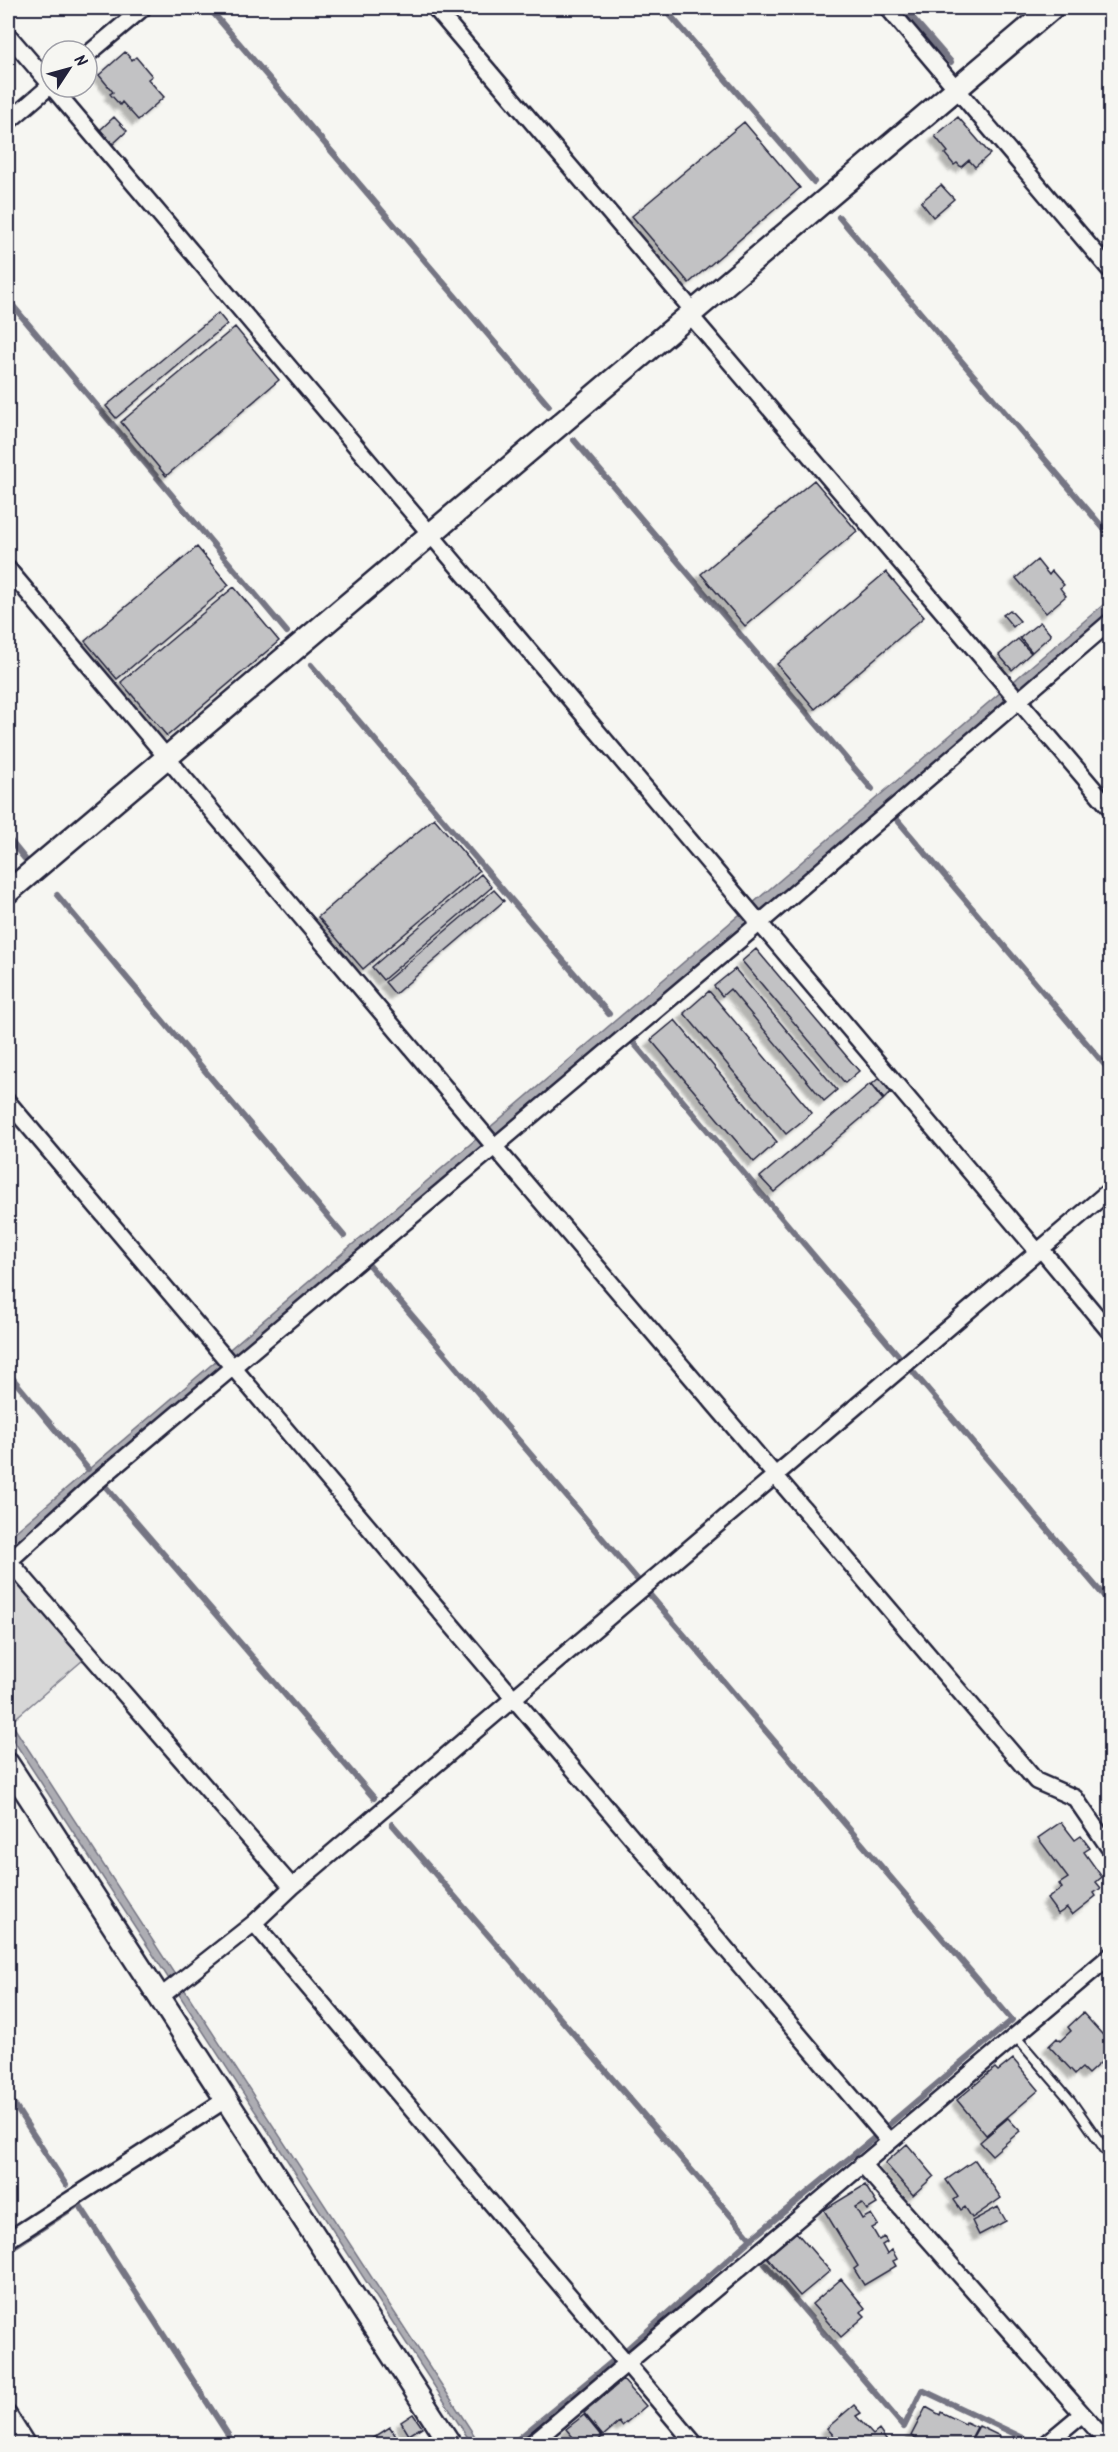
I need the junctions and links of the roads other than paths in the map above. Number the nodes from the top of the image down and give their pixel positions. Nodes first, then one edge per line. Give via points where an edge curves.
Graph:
1 (143, 8) edge
2 (435, 8) edge
3 (888, 8) edge
4 (1052, 8) edge
5 (8, 35) edge
6 (99, 45) edge
7 (956, 88) junction
8 (62, 99) edge
9 (8, 122) edge
10 (1110, 270) edge
11 (692, 313) junction
12 (432, 534) junction
13 (8, 569) edge
14 (1110, 622) edge
15 (1017, 698) junction
16 (167, 759) junction
17 (1110, 808) edge
18 (8, 892) edge
19 (755, 915) junction
20 (8, 1102) edge
21 (493, 1144) junction
22 (1110, 1190) edge
23 (1039, 1250) junction
24 (1110, 1332) edge
25 (227, 1363) junction
26 (777, 1476) junction
27 (8, 1561) edge
28 (513, 1698) junction
29 (8, 1764) edge
30 (1110, 1850) edge
31 (292, 1887) junction
32 (254, 1923) junction
33 (1110, 1956) edge
34 (164, 1994) junction
35 (1016, 2037) junction
36 (225, 2100) junction
37 (889, 2141) junction
38 (1106, 2151) dead end
39 (862, 2164) junction
40 (8, 2240) edge
41 (626, 2364) junction
42 (8, 2414) edge
43 (1082, 2414) junction
44 (27, 2445) edge
45 (450, 2445) edge
46 (531, 2445) edge
47 (695, 2445) edge
48 (1046, 2445) edge
49 (1109, 2445) edge

1 - 6 street
2 - 11 street
3 - 7 street
4 - 7 street
5 - 9 street via 51,85
7 - 10 street
7 - 11 street
8 - 12 street
11 - 12 street
11 - 15 street
12 - 16 street
12 - 19 street
13 - 16 street
14 - 15 street
15 - 17 street
15 - 19 street
16 - 18 street
16 - 21 street
19 - 21 street
19 - 23 street
20 - 25 street
21 - 25 street
21 - 26 street
22 - 23 street
23 - 24 street
23 - 26 street
25 - 27 street
25 - 28 street
26 - 28 street
26 - 30 street via 1036,1781 1075,1798
27 - 31 street
28 - 31 street
28 - 37 street
29 - 34 street
31 - 32 street
32 - 34 street
32 - 41 street
33 - 35 street
34 - 36 street
35 - 37 street
35 - 38 lane via 1071,2101
36 - 40 street
36 - 45 street
37 - 39 street
39 - 41 street
39 - 43 street
41 - 46 street
41 - 47 street
42 - 44 street
43 - 48 street
43 - 49 street

